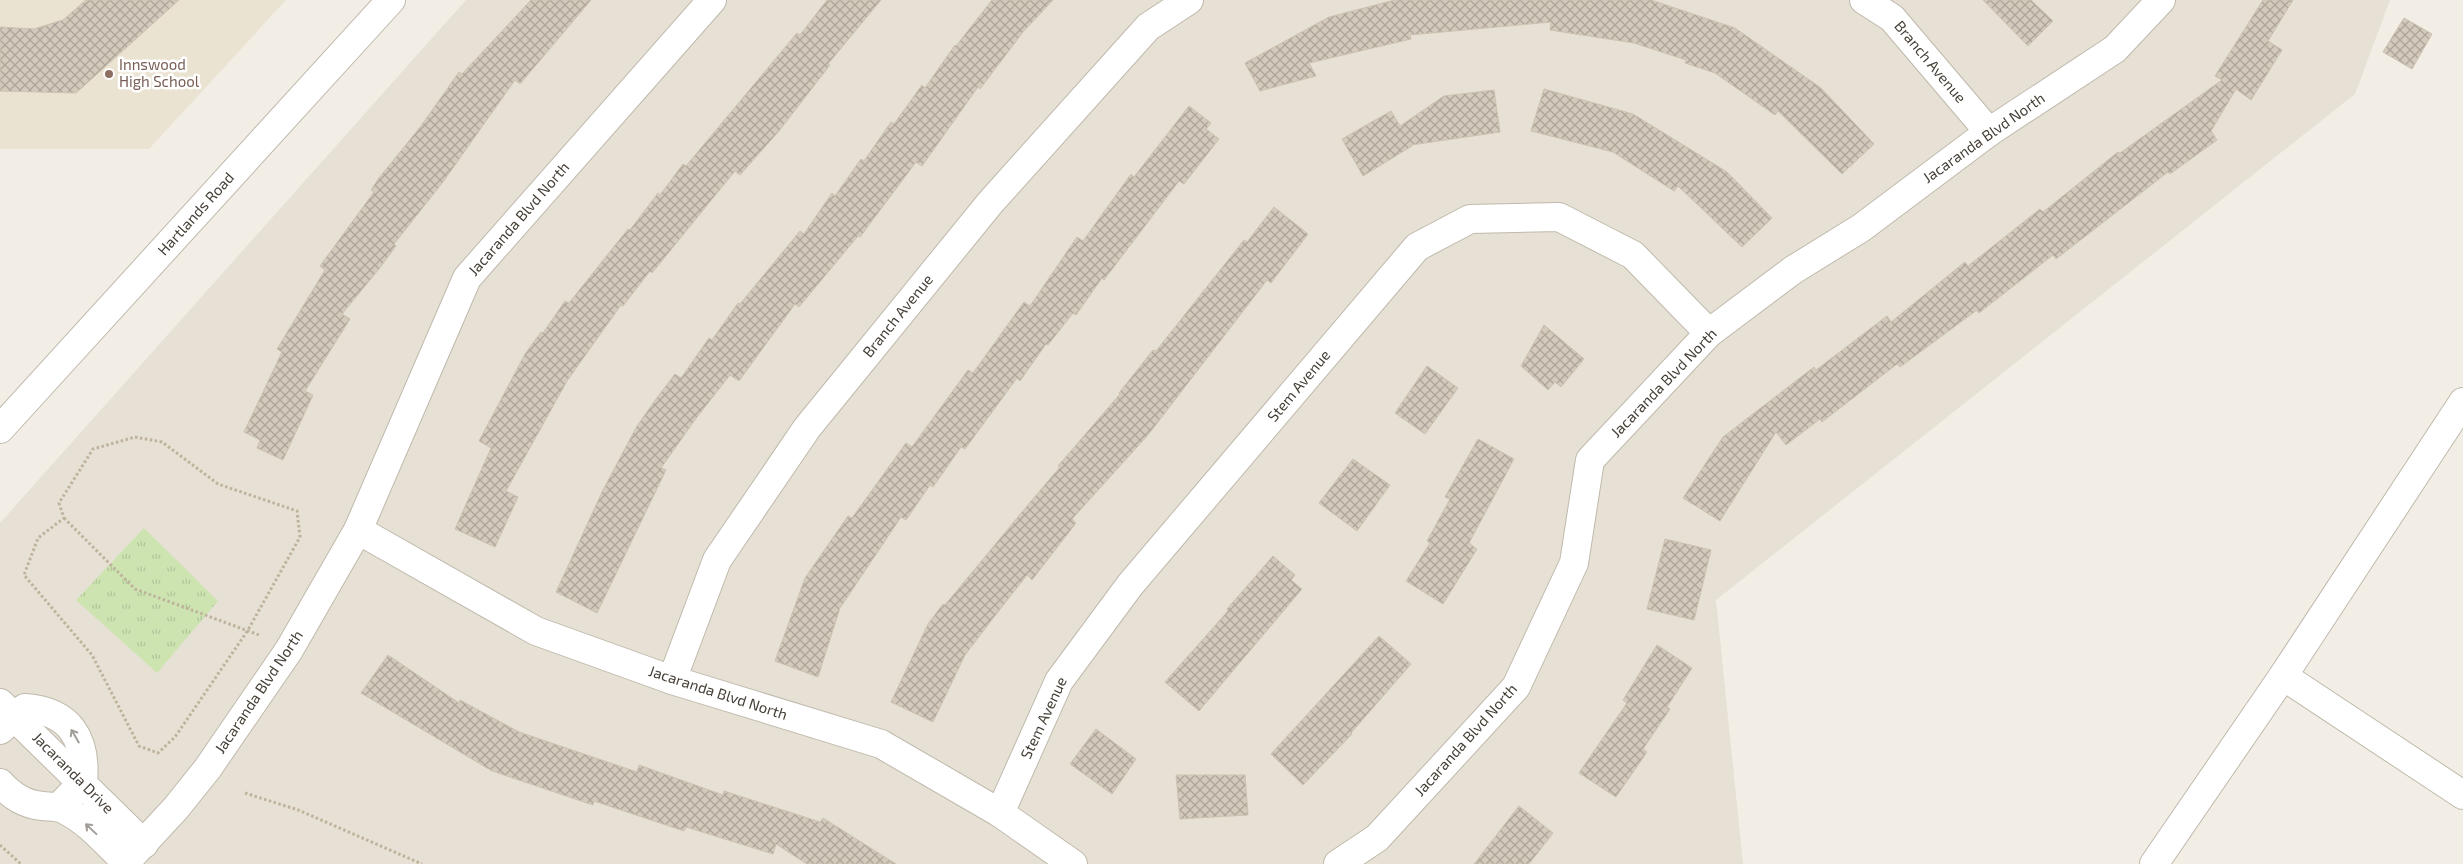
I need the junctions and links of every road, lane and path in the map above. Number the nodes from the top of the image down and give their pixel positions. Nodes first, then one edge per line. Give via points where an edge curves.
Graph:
1 (391, 0) edge
2 (712, 0) edge
3 (1189, 0) edge
4 (1864, 0) edge
5 (2161, 0) edge
6 (1989, 132) junction
7 (1709, 333) junction
8 (2463, 402) edge
9 (0, 429) edge
10 (64, 518) junction
11 (358, 530) junction
12 (248, 630) junction
13 (289, 650) junction
14 (2283, 676) junction
15 (672, 680) junction
16 (5, 716) edge
17 (83, 782) junction
18 (0, 783) edge
19 (245, 793) dead end
20 (2463, 795) edge
21 (59, 807) junction
22 (1000, 813) junction
23 (0, 846) edge
24 (132, 857) edge
25 (21, 864) edge
26 (422, 864) edge
27 (1074, 864) edge
28 (1338, 864) edge
29 (2154, 864) edge

1 - 9 street, Hartlands Road
2 - 11 street, Jacaranda Blvd North via 468,278
3 - 15 street, Branch Avenue via 1148,27 990,203 807,428 717,560
4 - 6 street, Branch Avenue via 1892,18
5 - 6 street, Jacaranda Blvd North via 2115,48
6 - 7 street, Jacaranda Blvd North via 1861,228 1793,270
7 - 22 street, Stem Avenue via 1633,255 1559,216 1470,219 1417,247 1130,585 1076,657 1059,681
7 - 28 street, Jacaranda Blvd North via 1590,460 1574,563 1516,687 1378,838
8 - 14 street
10 - 12 path via 134,589
10 - 12 path via 59,503 93,450 135,437 162,442 218,484 297,511 300,538
10 - 12 path via 38,538 24,575 92,655 139,746 158,753 175,736
11 - 13 street, Jacaranda Blvd North
11 - 15 street, Jacaranda Blvd North via 536,631
12 - 13 path
13 - 24 street, Jacaranda Blvd North via 208,768
14 - 20 street
14 - 29 street
15 - 22 street, Jacaranda Blvd North via 880,744
16 - 17 street, Jacaranda Drive
17 - 21 street
17 - 24 street, Jacaranda Drive
18 - 21 street via 13,797 34,805
19 - 26 path via 298,810
24 -> 21 street
22 - 27 street, Jacaranda Blvd North
23 - 25 path

